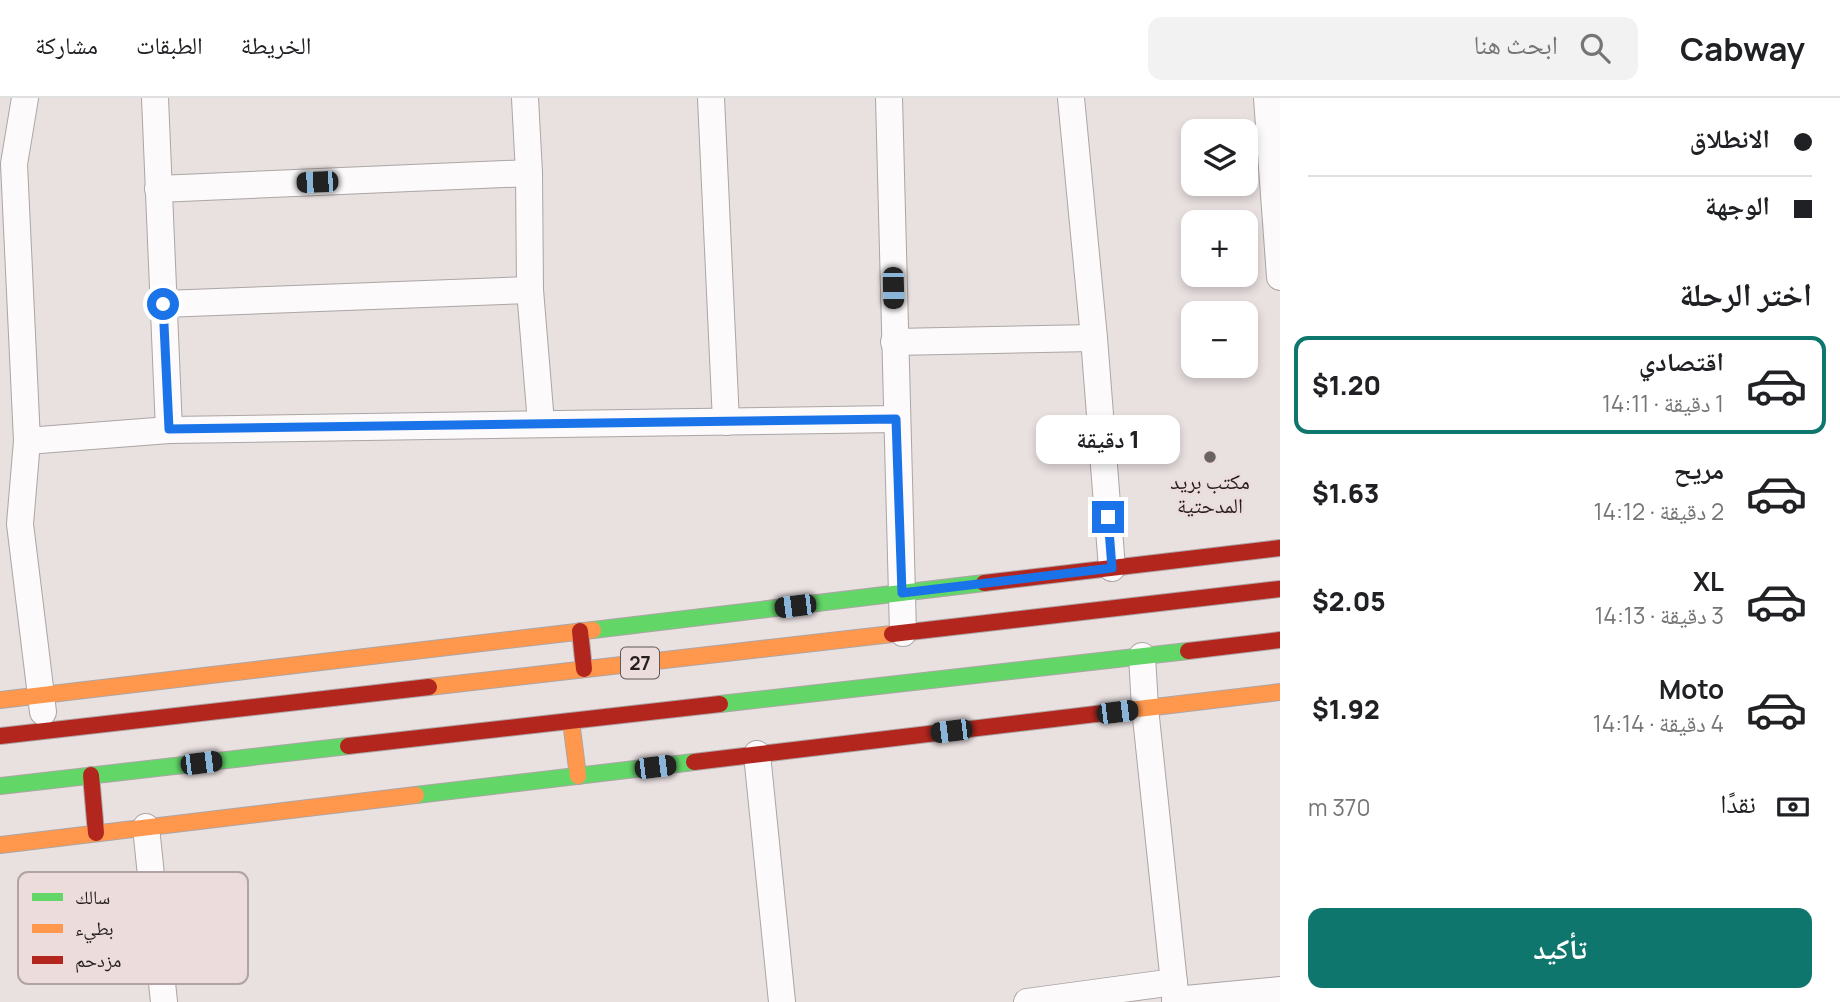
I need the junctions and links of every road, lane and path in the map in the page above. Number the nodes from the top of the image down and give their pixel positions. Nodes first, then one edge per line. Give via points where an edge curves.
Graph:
1 (25, 98) edge
2 (155, 98) edge
3 (525, 98) edge
4 (711, 98) edge
5 (889, 98) edge
6 (1071, 98) edge
7 (1267, 98) edge
8 (529, 173) junction
9 (158, 189) junction
10 (1280, 277) edge
11 (530, 290) junction
12 (163, 304) junction
13 (1094, 338) junction
14 (894, 342) junction
15 (12, 358) edge
16 (896, 419) junction
17 (726, 422) junction
18 (541, 423) junction
19 (169, 429) junction
20 (27, 441) junction
21 (10, 524) edge
22 (1280, 548) edge
23 (1112, 568) junction
24 (1280, 589) edge
25 (902, 593) junction
26 (580, 631) junction
27 (903, 633) junction
28 (1280, 640) edge
29 (1142, 656) junction
30 (584, 669) junction
31 (430, 687) junction
32 (1280, 692) edge
33 (373, 694) junction
34 (40, 695) junction
35 (0, 700) edge
36 (415, 704) dead end
37 (1145, 708) junction
38 (571, 721) junction
39 (46, 731) junction
40 (0, 736) edge
41 (365, 744) junction
42 (757, 754) junction
43 (91, 775) junction
44 (578, 776) junction
45 (0, 786) edge
46 (146, 827) junction
47 (96, 833) junction
48 (0, 845) edge
49 (151, 872) edge
50 (162, 984) edge
51 (1280, 990) edge
52 (1175, 995) edge
53 (164, 1002) edge
54 (782, 1002) edge
55 (1027, 1002) edge

1 - 15 street via 14,164
2 - 9 street
3 - 8 street
4 - 17 street
5 - 14 street
6 - 13 street
7 - 10 street
8 - 9 street
8 - 11 street
9 - 12 street
11 - 12 street
11 - 18 street
12 - 19 street
13 - 14 street
13 - 23 street
14 - 16 street
15 - 20 street
16 - 17 street
16 - 25 street
17 - 18 street
18 - 19 street
19 - 20 street
20 - 21 street
21 - 34 street
22 - 23 main road
23 - 25 main road
24 - 27 main road, 27
25 - 26 main road
25 - 27 street
26 - 30 main road
26 - 34 main road
27 - 30 main road, 27
28 - 29 main road
29 - 37 street
29 - 38 main road
30 - 31 main road, 27
31 - 33 main road, 27
31 - 36 main road
32 - 37 main road
33 - 39 main road, 27
33 - 41 main road via 389,717 385,733
34 - 35 main road
34 - 39 street
37 - 42 main road
37 - 52 street
38 - 41 main road via 421,731
38 - 44 main road
39 - 40 main road, 27
41 - 43 main road
42 - 44 main road
42 - 54 street
43 - 45 main road
43 - 47 main road
44 - 46 main road
46 - 47 main road
46 - 49 street
47 - 48 main road
50 - 53 street
51 - 52 street
52 - 55 street

